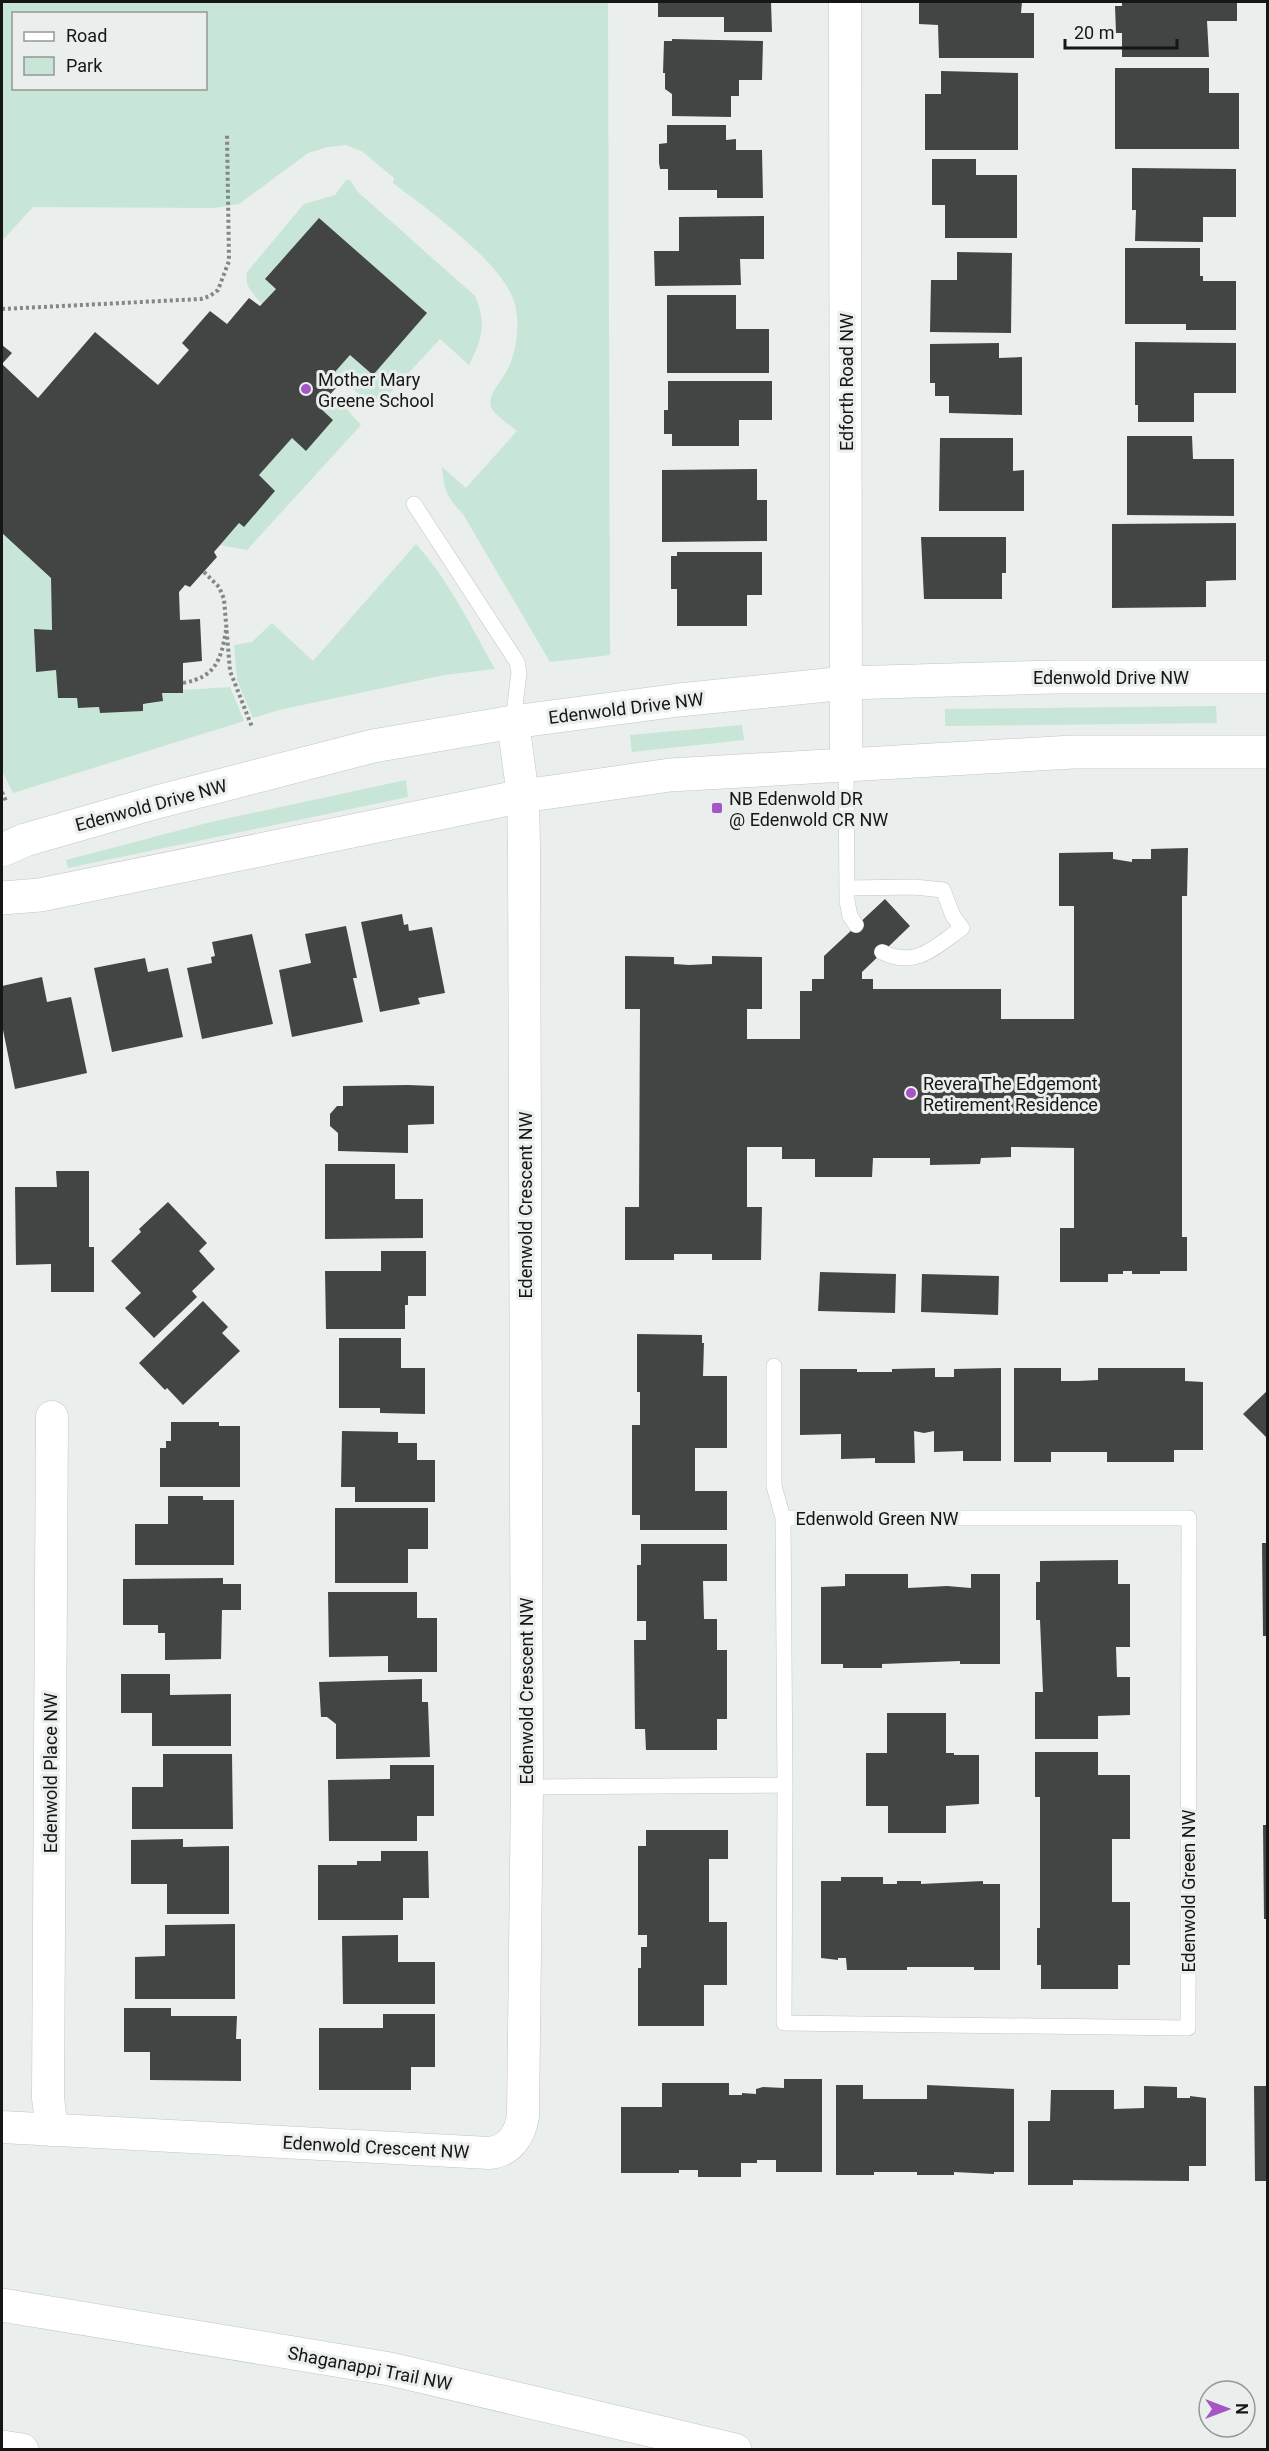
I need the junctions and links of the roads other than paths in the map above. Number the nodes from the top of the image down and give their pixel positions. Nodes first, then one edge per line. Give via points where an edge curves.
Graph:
1 (845, 2) edge
2 (414, 504) dead end
3 (1268, 677) edge
4 (846, 682) junction
5 (513, 722) junction
6 (1268, 752) edge
7 (846, 763) junction
8 (523, 796) junction
9 (2, 850) edge
10 (847, 888) junction
11 (2, 898) edge
12 (856, 926) dead end
13 (882, 952) dead end
14 (774, 1366) dead end
15 (52, 1417) dead end
16 (783, 1518) junction
17 (785, 1785) junction
18 (527, 1787) junction
19 (2, 2127) edge
20 (52, 2130) junction
21 (2, 2305) edge
22 (2, 2447) edge
23 (22, 2450) edge
24 (735, 2450) edge

1 - 4 street, Edforth Road NW
2 - 5 lane via 518,662
3 - 4 street, Edenwold Drive NW
4 - 5 street, Edenwold Drive NW
4 - 7 street, Edforth Road NW
5 - 8 street, Edenwold Crescent NW
5 - 9 street, Edenwold Drive NW via 373,746 157,802
6 - 7 street via 1073,752
7 - 8 street via 670,775
7 - 10 lane
8 - 11 street via 40,895
8 - 18 street, Edenwold Crescent NW
10 - 12 lane via 850,916
10 - 13 lane via 943,890 962,928 919,958 892,957
14 - 16 lane, Edenwold Green NW via 774,1486
15 - 20 street, Edenwold Place NW via 48,2086
16 - 17 lane, Edenwold Green NW
16 - 17 lane, Edenwold Green NW via 1189,1518 1188,2028 784,2023
17 - 18 lane
18 - 20 street, Edenwold Crescent NW via 523,2116 520,2133 499,2152
19 - 20 street, Edenwold Crescent NW
21 - 24 street, Shaganappi Trail NW via 390,2369
22 - 23 street

